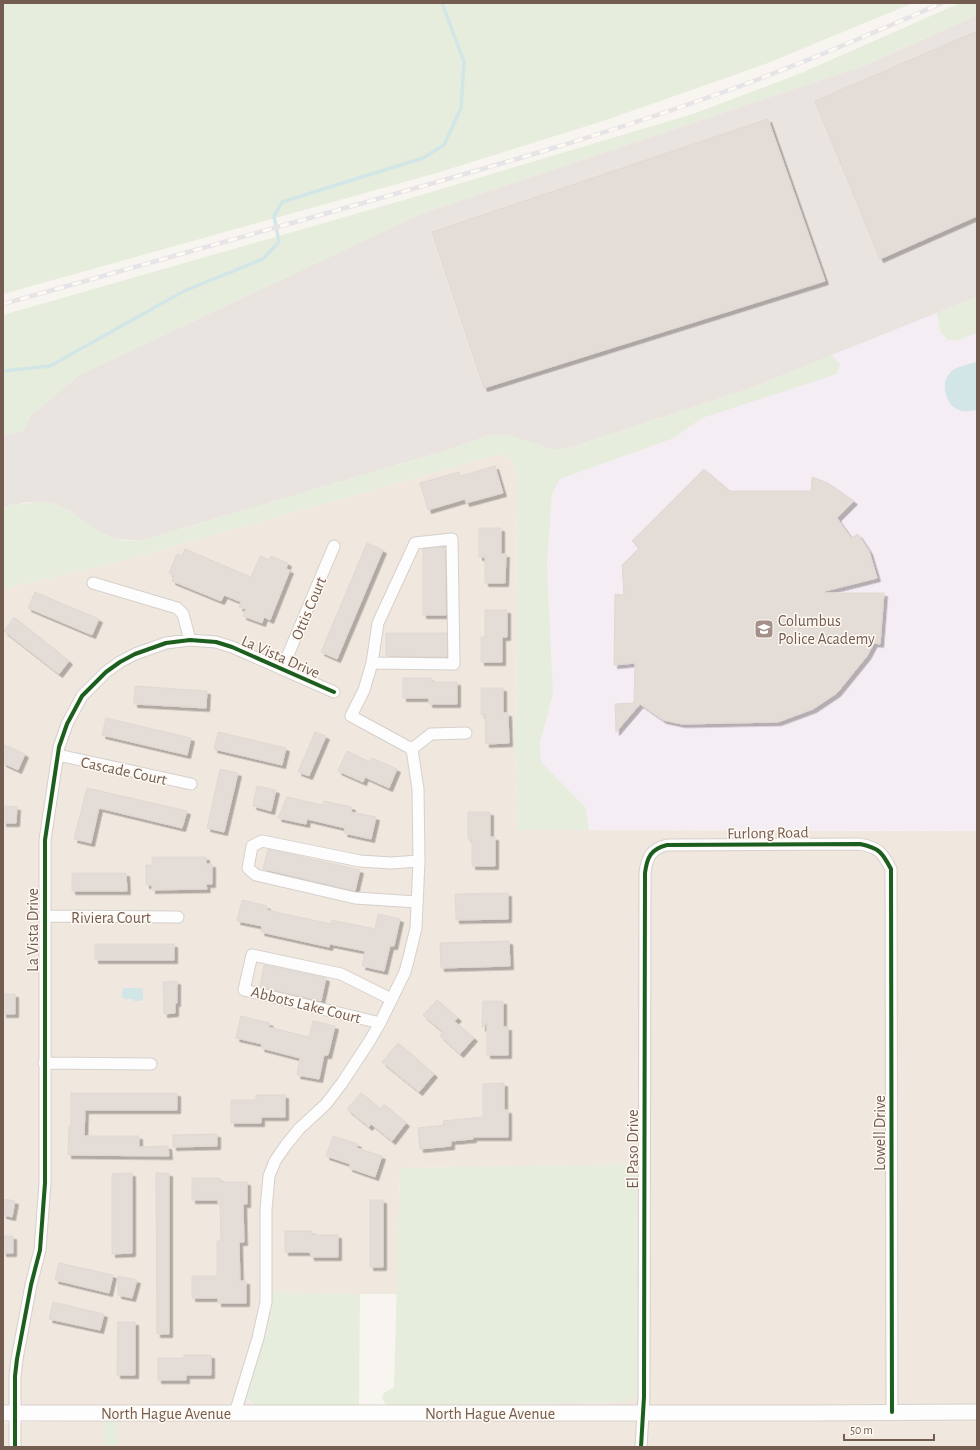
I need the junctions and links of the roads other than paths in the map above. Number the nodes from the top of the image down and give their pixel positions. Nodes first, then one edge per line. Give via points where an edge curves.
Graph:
1 (334, 546) dead end
2 (93, 582) dead end
3 (190, 640) junction
4 (372, 663) junction
5 (282, 669) junction
6 (334, 692) dead end
7 (466, 733) dead end
8 (412, 749) junction
9 (58, 755) junction
10 (191, 784) dead end
11 (652, 853) joint
12 (883, 854) joint
13 (419, 861) junction
14 (417, 902) junction
15 (44, 916) junction
16 (178, 917) dead end
17 (391, 1000) junction
18 (380, 1023) junction
19 (44, 1063) junction
20 (151, 1064) dead end
21 (892, 1412) junction
22 (977, 1412) edge
23 (9, 1413) edge
24 (235, 1413) junction
25 (642, 1413) junction
26 (15, 1447) edge
27 (641, 1447) edge

1 - 5 street, Ottis Court
2 - 3 street via 177,608 183,614
3 - 5 street, La Vista Drive via 216,642 232,647
3 - 9 street, La Vista Drive via 166,644 135,654 106,672 79,701 67,724
4 - 4 street via 378,623 415,543 452,539 454,664
4 - 8 street via 364,690 351,716
5 - 6 street, La Vista Drive
7 - 8 street via 431,734
8 - 13 street via 418,789
9 - 10 street, Cascade Court
9 - 15 street, La Vista Drive via 45,840
11 - 12 street, Furlong Road via 667,846 860,844 873,846
11 - 25 street, El Paso Drive via 646,862 645,873
12 - 21 street, Lowell Drive via 891,869
13 - 14 street
13 - 14 street via 360,861 262,841 252,846 248,868 256,875 355,898
14 - 17 street via 416,928 409,957
15 - 16 street, Riviera Court
15 - 19 street, La Vista Drive
17 - 18 street
17 - 18 street, Abbots Lake Court via 341,974 252,956 244,990
18 - 24 street via 342,1083 326,1104 299,1129 275,1161 270,1176 266,1210 266,1302
19 - 20 street
19 - 23 street, La Vista Drive via 45,1183 40,1250 31,1285
21 - 22 main road, North Hague Avenue
21 - 25 main road, North Hague Avenue
23 - 24 main road, North Hague Avenue
23 - 26 street, La Vista Drive
24 - 25 main road, North Hague Avenue
25 - 27 street, El Paso Drive

